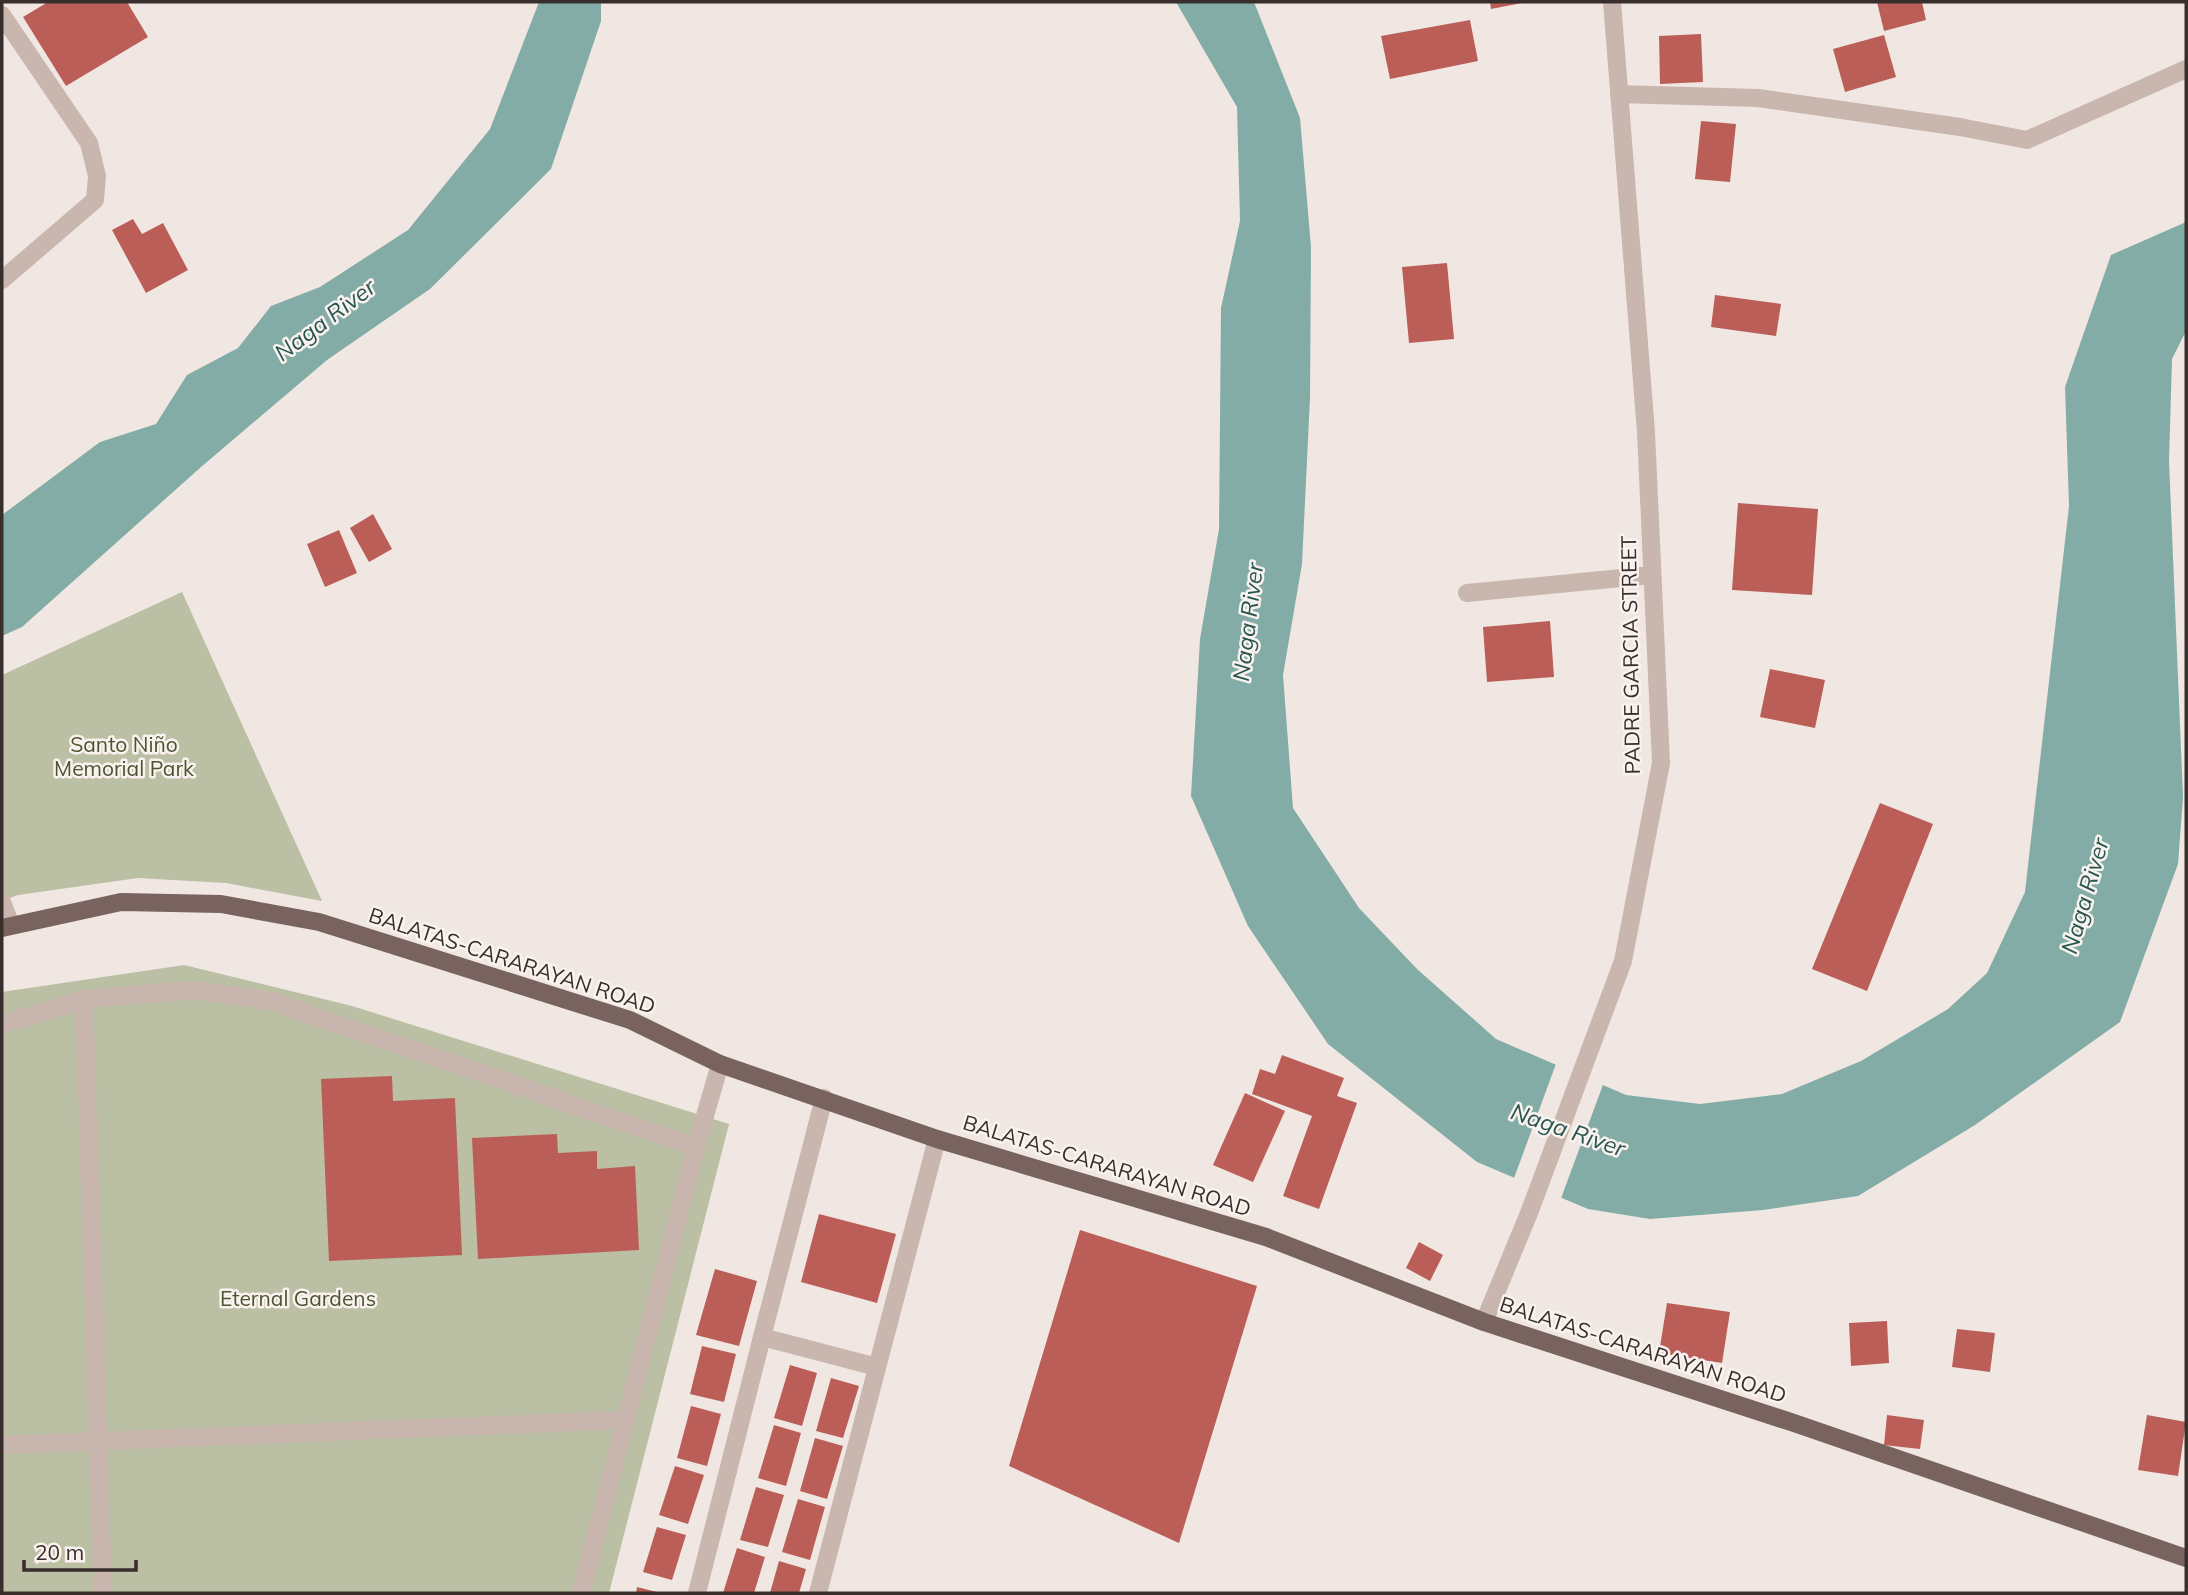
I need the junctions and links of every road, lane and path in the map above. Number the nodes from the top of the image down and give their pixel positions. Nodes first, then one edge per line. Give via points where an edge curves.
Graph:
1 (1612, 2) edge
2 (2, 15) edge
3 (2186, 69) edge
4 (1619, 94) junction
5 (2, 280) edge
6 (1653, 575) junction
7 (1467, 593) dead end
8 (2, 902) edge
9 (6, 926) edge
10 (84, 999) junction
11 (2, 1024) edge
12 (720, 1064) junction
13 (824, 1097) junction
14 (937, 1139) junction
15 (695, 1147) junction
16 (1484, 1322) junction
17 (762, 1337) junction
18 (877, 1367) junction
19 (624, 1420) junction
20 (97, 1441) junction
21 (2, 1445) edge
22 (2186, 1558) edge
23 (103, 1593) edge
24 (581, 1593) edge
25 (696, 1593) edge
26 (818, 1593) edge

1 - 4 street, PADRE GARCIA STREET
2 - 5 street via 89,143 97,176 95,200
3 - 4 street via 2027,140 1758,98
4 - 6 street, PADRE GARCIA STREET
6 - 7 street
6 - 16 street, PADRE GARCIA STREET via 1661,763 1623,961
8 - 9 street
9 - 12 main road, BALATAS-CARARAYAN ROAD via 121,902 221,904 319,922 630,1020
10 - 11 street
10 - 15 street via 193,990 271,1002
10 - 20 street
12 - 13 main road, BALATAS-CARARAYAN ROAD
12 - 15 street
13 - 14 main road, BALATAS-CARARAYAN ROAD
13 - 17 street
14 - 16 main road, BALATAS-CARARAYAN ROAD via 1266,1237
14 - 18 street
15 - 19 street
16 - 22 main road, BALATAS-CARARAYAN ROAD
17 - 18 street
17 - 25 street
18 - 26 street
19 - 20 street
19 - 24 street
20 - 21 street
20 - 23 street

